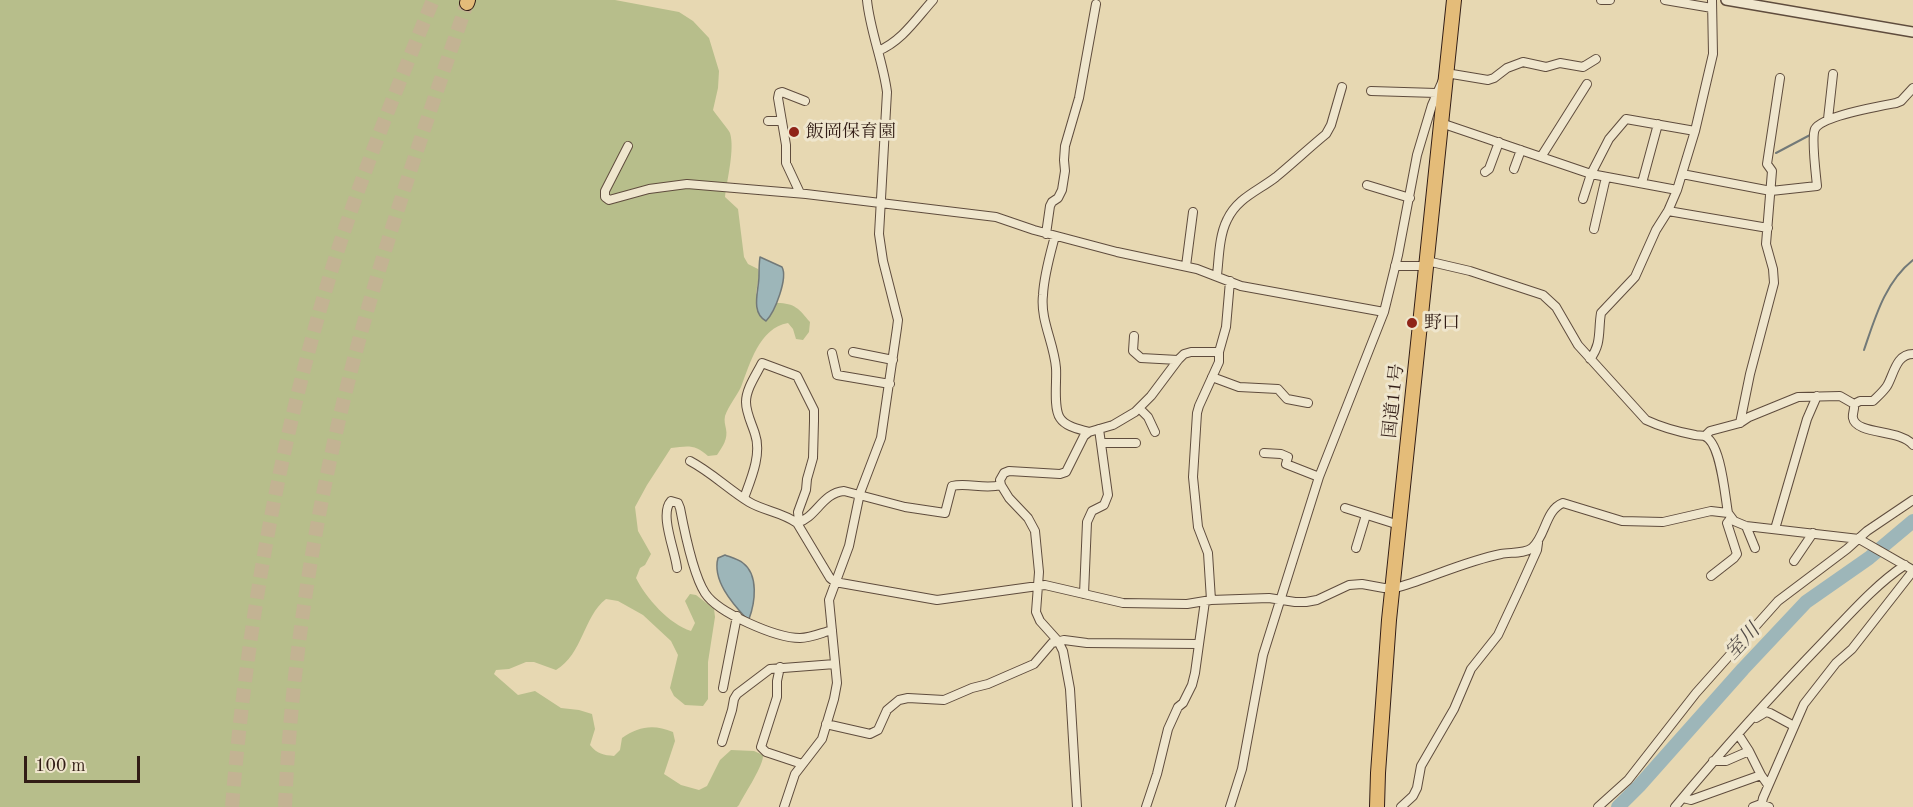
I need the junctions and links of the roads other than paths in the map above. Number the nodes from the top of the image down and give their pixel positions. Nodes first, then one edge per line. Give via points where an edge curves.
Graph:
1 (867, 0) edge
2 (933, 0) edge
3 (1454, 0) edge
4 (1600, 0) edge
5 (1610, 0) edge
6 (1665, 0) edge
7 (1726, 0) edge
8 (1096, 4) dead end
9 (1712, 4) edge
10 (1913, 32) edge
11 (878, 51) junction
12 (1596, 59) dead end
13 (1446, 73) junction
14 (1833, 74) dead end
15 (1780, 78) dead end
16 (1587, 84) dead end
17 (1342, 87) dead end
18 (1913, 88) edge
19 (1371, 91) dead end
20 (1436, 93) junction
21 (805, 101) dead end
22 (1828, 119) junction
23 (768, 121) dead end
24 (782, 121) junction
25 (1441, 123) junction
26 (1658, 124) junction
27 (1695, 131) junction
28 (1499, 142) junction
29 (628, 146) dead end
30 (1521, 150) junction
31 (1541, 157) junction
32 (1514, 169) dead end
33 (1485, 172) dead end
34 (1592, 174) junction
35 (1682, 174) junction
36 (1606, 177) junction
37 (1642, 183) junction
38 (1367, 185) dead end
39 (1677, 190) junction
40 (1771, 191) junction
41 (800, 194) junction
42 (1410, 198) junction
43 (1584, 199) dead end
44 (881, 204) junction
45 (1668, 211) junction
46 (1193, 212) dead end
47 (1768, 228) junction
48 (1594, 229) dead end
49 (1050, 235) junction
50 (1426, 263) junction
51 (1186, 266) junction
52 (1395, 266) junction
53 (1217, 275) junction
54 (1230, 280) junction
55 (1384, 312) junction
56 (1134, 336) dead end
57 (853, 352) dead end
58 (1219, 352) junction
59 (832, 353) dead end
60 (1913, 354) edge
61 (1590, 358) junction
62 (893, 360) junction
63 (1178, 360) junction
64 (1212, 377) junction
65 (890, 384) junction
66 (1817, 396) junction
67 (1308, 404) dead end
68 (1854, 404) junction
69 (1139, 408) junction
70 (1740, 423) junction
71 (1100, 429) junction
72 (1089, 432) junction
73 (1155, 432) dead end
74 (1705, 436) junction
75 (1101, 443) junction
76 (1136, 443) dead end
77 (1913, 445) edge
78 (1264, 453) dead end
79 (690, 461) dead end
80 (1319, 477) junction
81 (1001, 485) junction
82 (859, 496) junction
83 (744, 498) junction
84 (1913, 500) edge
85 (1344, 508) dead end
86 (1366, 515) junction
87 (1730, 516) junction
88 (798, 522) junction
89 (1399, 525) junction
90 (1746, 526) junction
91 (1775, 529) junction
92 (1813, 533) junction
93 (1862, 540) junction
94 (1538, 541) junction
95 (1356, 548) dead end
96 (1755, 548) dead end
97 (1794, 561) dead end
98 (1904, 564) junction
99 (677, 568) dead end
100 (1913, 570) edge
101 (1712, 576) dead end
102 (835, 582) junction
103 (1038, 587) junction
104 (1392, 588) junction
105 (1084, 594) junction
106 (1280, 599) junction
107 (1208, 600) junction
108 (737, 616) junction
109 (832, 630) junction
110 (1058, 641) junction
111 (1198, 644) junction
112 (835, 664) junction
113 (780, 667) junction
114 (723, 688) dead end
115 (1750, 721) junction
116 (826, 724) junction
117 (1794, 726) junction
118 (1738, 734) junction
119 (722, 742) dead end
120 (1749, 751) junction
121 (1713, 761) junction
122 (802, 764) junction
123 (1761, 775) junction
124 (1768, 785) junction
125 (1683, 798) junction
126 (1764, 806) edge
127 (784, 807) edge
128 (1077, 807) edge
129 (1146, 807) edge
130 (1230, 807) edge
131 (1377, 807) edge
132 (1401, 807) edge
133 (1598, 807) edge
134 (1675, 807) edge
135 (1753, 807) edge

1 - 11 street
2 - 11 street via 897,40
3 - 13 highway, 国道11号
4 - 5 street
6 - 9 street
7 - 10 street
8 - 49 street via 1079,98 1065,146 1062,190 1050,206
9 - 27 street via 1713,54
11 - 44 street via 887,92
12 - 13 street via 1583,67 1560,63 1546,67 1523,62 1488,80
13 - 20 street
13 - 25 highway, 国道11号
14 - 22 street
15 - 40 street via 1767,164 1772,171
16 - 31 street
17 - 53 street via 1326,134 1237,204 1223,231
18 - 22 street via 1896,103
19 - 20 street
20 - 42 street via 1417,155
21 - 24 street via 779,93
22 - 40 street via 1815,129 1813,138 1817,186
23 - 24 street
24 - 41 street via 786,163
25 - 28 street
25 - 50 highway, 国道11号
26 - 27 street
26 - 34 street via 1626,119 1609,139
26 - 37 street
27 - 35 street
28 - 30 street
28 - 33 street
29 - 41 street via 605,191 609,200 687,184
30 - 31 street
30 - 32 street
31 - 34 street
34 - 36 street
34 - 43 street
35 - 39 street
35 - 40 street
36 - 37 street
36 - 48 street
37 - 39 street
38 - 42 street
39 - 45 street
40 - 47 street
41 - 44 street
42 - 52 street
44 - 49 street via 996,217
44 - 62 street via 879,234 898,320
45 - 47 street
45 - 61 street via 1635,277 1601,313 1600,342
46 - 51 street
47 - 70 street via 1766,244 1774,283
49 - 51 street
49 - 72 street via 1042,296 1054,349 1057,412 1065,424
50 - 52 street
50 - 61 street via 1470,271 1543,295 1556,307
50 - 89 highway, 国道11号
51 - 53 street
52 - 55 street
53 - 54 street
54 - 55 street via 1241,286
54 - 58 street via 1226,327
55 - 80 street
56 - 63 street via 1133,351 1137,356
57 - 62 street
58 - 63 street via 1191,352
58 - 64 street
59 - 65 street via 837,375
60 - 68 street via 1902,358 1886,388 1873,400
61 - 74 street via 1646,420
62 - 65 street
63 - 69 street
64 - 67 street via 1239,387 1278,389 1287,399
64 - 107 street via 1197,413 1193,477 1198,527 1208,553
65 - 82 street via 881,438
66 - 68 street via 1840,396
66 - 70 street via 1798,397
66 - 91 street
68 - 77 street via 1857,425 1902,436
69 - 71 street
69 - 73 street
70 - 74 street
71 - 72 street
71 - 75 street
72 - 81 street via 1066,472 1009,471 1000,480
74 - 87 street via 1715,445
75 - 76 street
75 - 105 street via 1108,495 1087,522
78 - 80 street via 1288,457 1286,464
79 - 83 street
80 - 106 street
81 - 82 street via 952,486 945,513
81 - 103 street via 1035,531
82 - 88 street via 837,492 828,496 807,519
82 - 102 street via 849,546
83 - 88 street
83 - 88 street via 757,448 746,403 762,363 797,376 814,410 813,458
84 - 93 street via 1867,531
85 - 86 street
86 - 89 street
86 - 95 street
87 - 90 street
87 - 94 street via 1711,511 1663,522 1622,521 1563,503 1553,511
87 - 101 street via 1727,523 1737,554
88 - 102 street
89 - 104 highway, 国道11号
90 - 91 street
90 - 96 street
91 - 92 street
92 - 93 street
92 - 97 street
93 - 98 street
93 - 133 street via 1778,601 1695,693 1628,780
94 - 104 street via 1525,551 1498,554
94 - 132 street via 1498,636 1471,669 1454,709 1420,766 1413,796
98 - 100 street
98 - 115 street via 1871,592
99 - 108 street via 665,510 671,501 680,508 690,552 706,595
100 - 117 street via 1804,704
102 - 103 street via 937,600
102 - 109 street via 829,600
103 - 105 street via 1045,585
103 - 110 street via 1036,612
104 - 106 street via 1349,585 1317,600
104 - 131 highway, 国道11号
105 - 107 street via 1123,603 1187,604
106 - 107 street
106 - 130 street via 1263,655 1242,769
107 - 111 street
108 - 109 street via 786,637 810,637
108 - 114 street
109 - 112 street
110 - 111 street
110 - 116 street via 1034,663 988,684 944,700 899,700 887,710 878,730 870,734
110 - 128 street via 1070,689
111 - 129 street via 1192,685 1168,729
112 - 113 street
112 - 116 street via 837,683
113 - 119 street via 770,669 736,694
113 - 122 street via 777,697 761,747
115 - 117 street via 1766,712
115 - 118 street
116 - 122 street via 822,739
117 - 124 street
118 - 120 street
118 - 121 street
120 - 121 street via 1726,761
120 - 123 street
121 - 125 street
122 - 127 street
123 - 124 street
123 - 125 street via 1691,800
124 - 126 street
125 - 134 street
126 - 135 street

